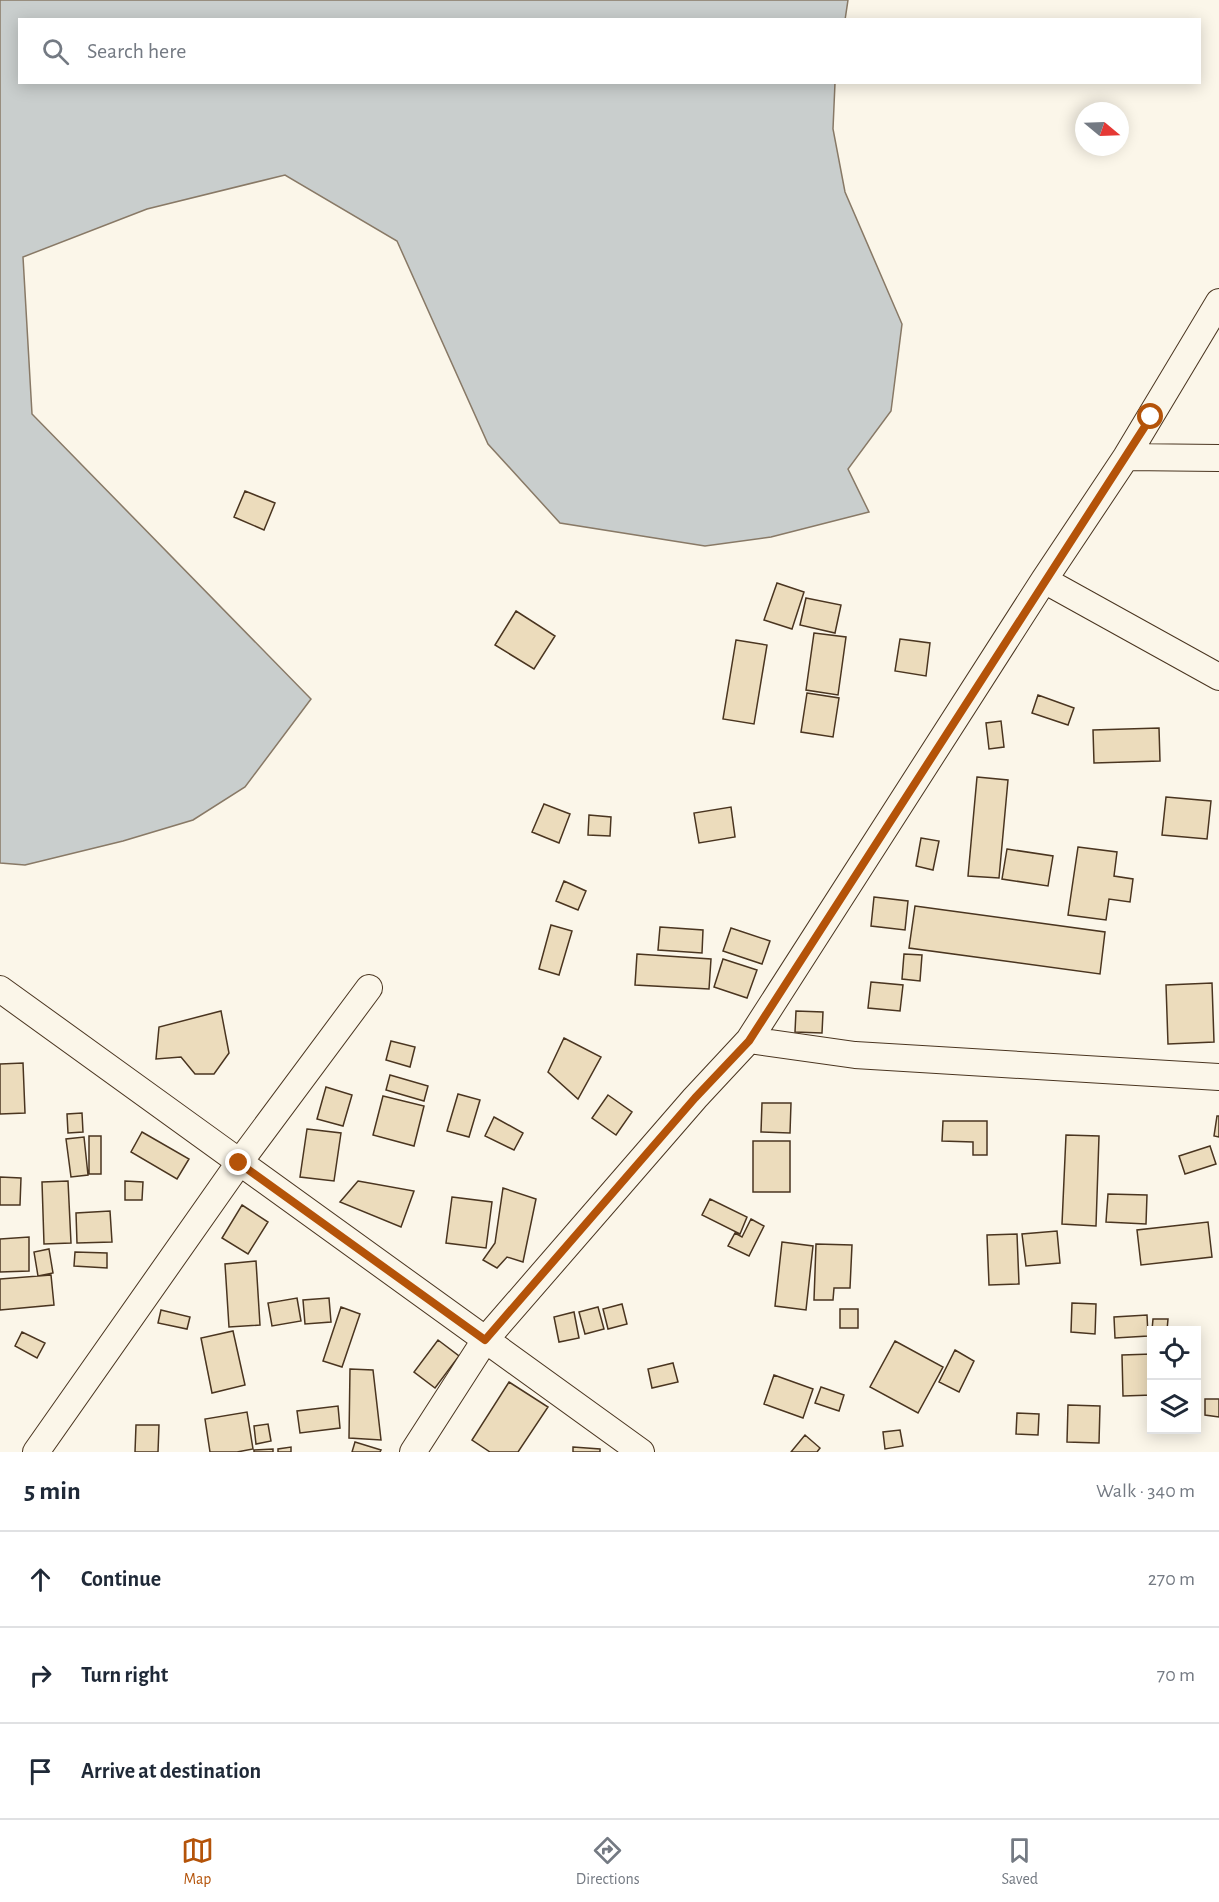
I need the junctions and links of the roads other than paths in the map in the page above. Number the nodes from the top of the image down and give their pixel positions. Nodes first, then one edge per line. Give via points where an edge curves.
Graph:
1 (1219, 302) edge
2 (1126, 457) junction
3 (1219, 458) edge
4 (1044, 580) junction
5 (1219, 677) edge
6 (369, 988) dead end
7 (0, 989) edge
8 (749, 1041) junction
9 (1219, 1077) edge
10 (239, 1163) junction
11 (485, 1340) junction
12 (36, 1452) edge
13 (412, 1452) edge
14 (641, 1452) edge

1 - 2 street
2 - 3 street
2 - 4 street
4 - 5 street
4 - 8 street
6 - 10 street
7 - 10 street
8 - 9 street via 855,1055
8 - 11 street
10 - 11 street
10 - 12 street
11 - 13 street
11 - 14 street

